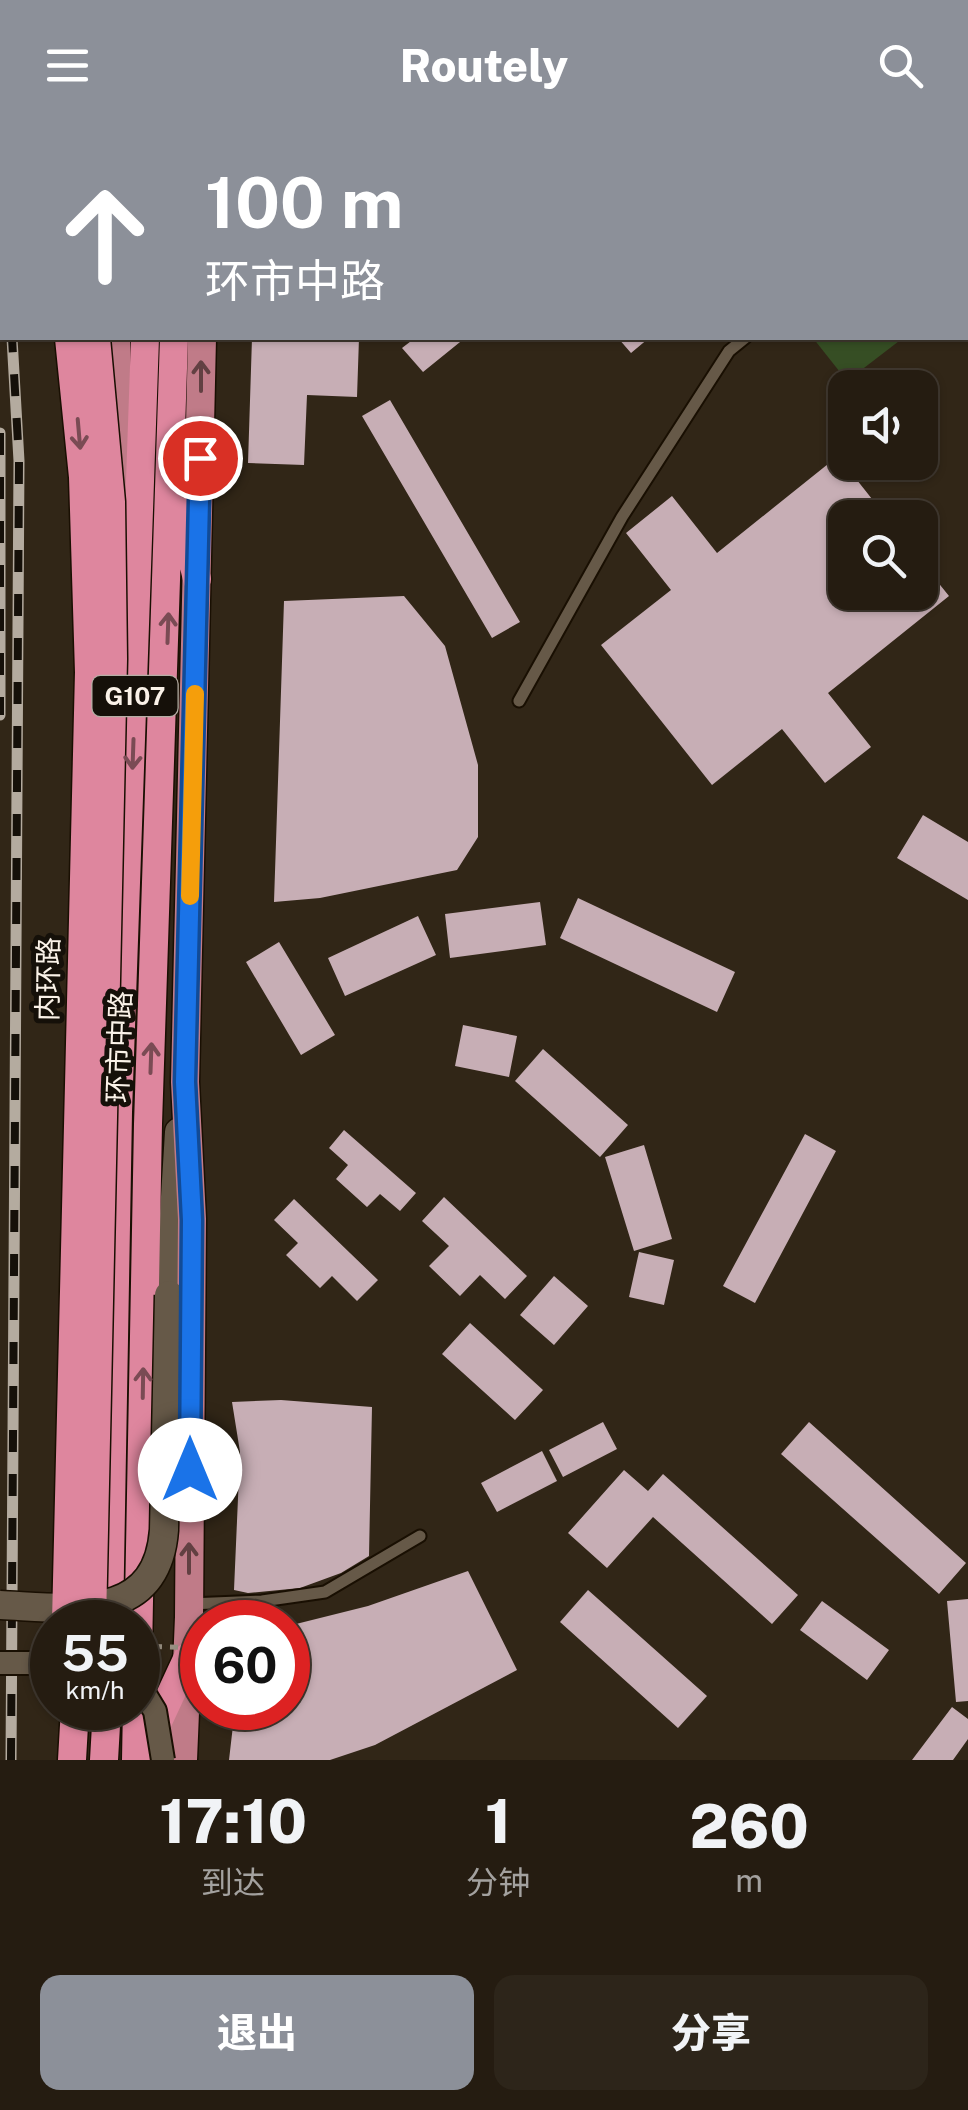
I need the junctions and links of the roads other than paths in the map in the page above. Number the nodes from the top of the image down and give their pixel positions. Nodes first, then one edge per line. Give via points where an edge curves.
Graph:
1 (69, 340) edge
2 (96, 340) edge
3 (116, 340) edge
4 (145, 340) edge
5 (174, 340) edge
6 (202, 340) edge
7 (742, 340) edge
8 (119, 470) junction
9 (172, 471) junction
10 (197, 579) junction
11 (138, 586) junction
12 (518, 701) dead end
13 (132, 805) junction
14 (97, 846) junction
15 (185, 1082) junction
16 (420, 1536) dead end
17 (67, 1600) edge
18 (79, 1600) edge
19 (92, 1600) edge
20 (109, 1600) edge
21 (189, 1600) edge
22 (269, 1600) edge
23 (0, 1606) edge
24 (0, 1662) edge
25 (30, 1663) edge
26 (180, 1680) edge
27 (62, 1730) edge
28 (74, 1730) edge
29 (88, 1730) edge
30 (105, 1730) edge
31 (158, 1730) edge
32 (186, 1730) edge
33 (60, 1760) edge
34 (72, 1760) edge
35 (86, 1760) edge
36 (104, 1760) edge
37 (138, 1760) edge
38 (163, 1760) edge
39 (183, 1760) edge

1 -> 17 highway, 内环路, bridge via 89,672
2 - 19 highway, 内环路, bridge via 111,502 113,659
3 - 8 main road
4 - 11 highway, 环市中路
5 - 9 highway, 环市中路
10 -> 6 main road
7 - 12 lane via 729,350 622,517
8 - 11 main road
8 - 14 highway via 102,526
9 - 10 highway
37 -> 9 highway, 环市中路 via 148,1124
10 - 15 main road
11 -> 13 highway, 环市中路 / G107
13 - 14 highway
13 - 20 highway, 环市中路 via 118,1112
14 - 18 highway
21 -> 15 main road via 192,1220
15 - 23 street, bridge via 158,1569 138,1590 109,1604
16 - 22 lane via 325,1592
24 - 25 street, bridge
26 - 37 highway
27 - 33 highway
28 - 34 highway
29 - 35 highway
30 - 36 highway
31 - 38 street, bridge
32 - 39 main road

